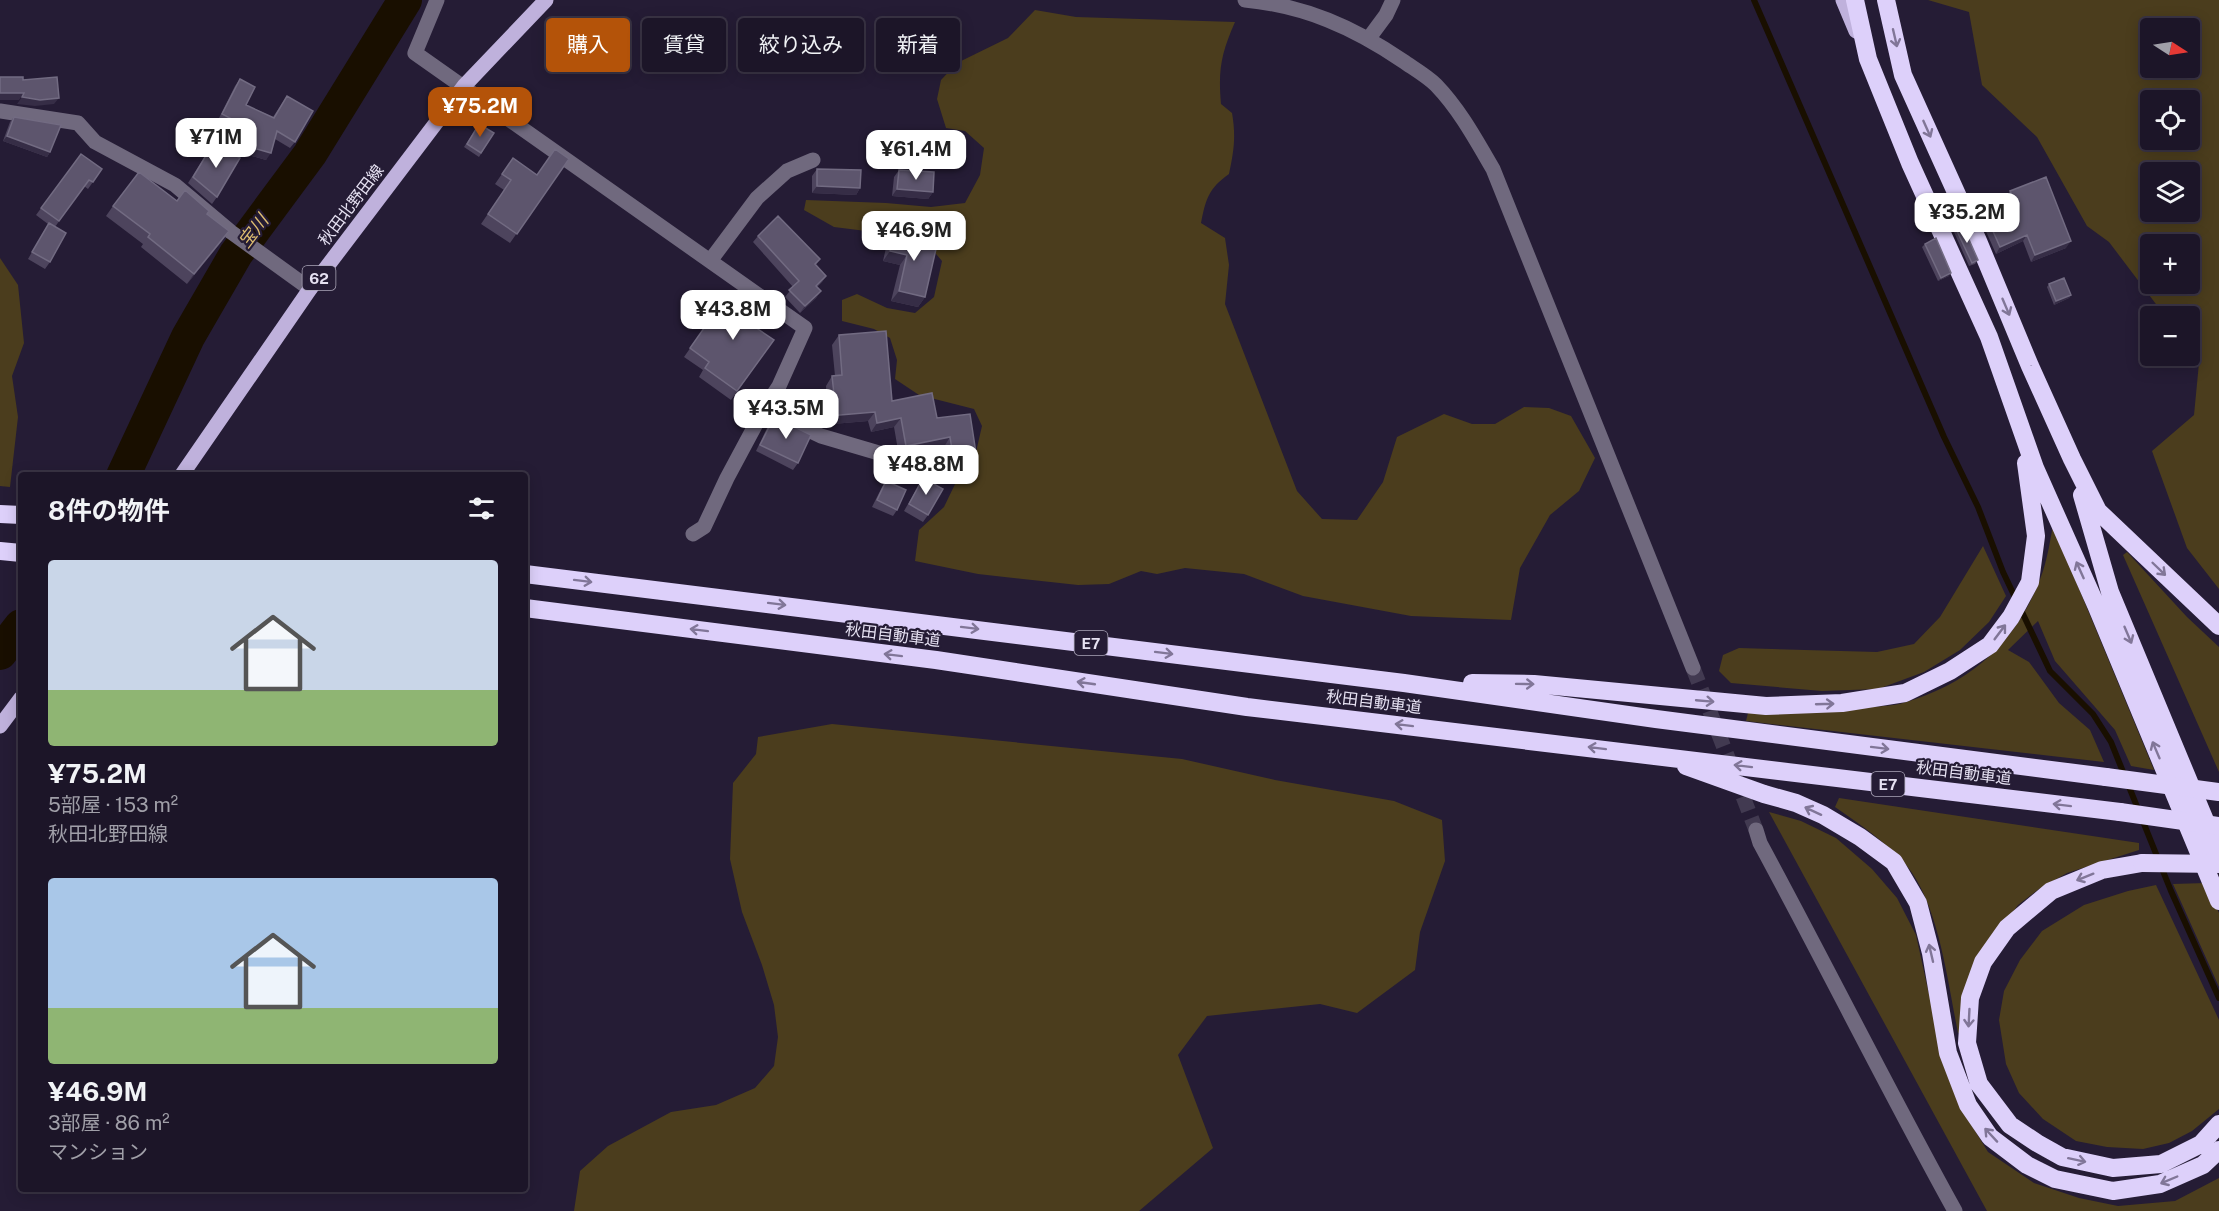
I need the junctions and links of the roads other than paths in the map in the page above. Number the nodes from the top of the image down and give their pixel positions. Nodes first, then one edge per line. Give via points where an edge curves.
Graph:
1 (436, 0) edge
2 (546, 0) edge
3 (1245, 0) edge
4 (1393, 0) edge
5 (1843, 0) edge
6 (1855, 0) edge
7 (1886, 0) edge
8 (1369, 38) junction
9 (1868, 59) junction
10 (464, 86) junction
11 (0, 111) edge
12 (813, 160) dead end
13 (710, 261) junction
14 (310, 289) junction
15 (764, 408) junction
16 (2021, 425) junction
17 (889, 456) dead end
18 (2072, 459) junction
19 (184, 472) edge
20 (0, 514) edge
21 (18, 515) edge
22 (693, 534) dead end
23 (528, 574) edge
24 (528, 608) edge
25 (2219, 626) edge
26 (1693, 668) tunnel mouth
27 (1404, 683) junction
28 (18, 702) edge
29 (0, 726) edge
30 (1656, 755) junction
31 (2219, 792) edge
32 (2219, 826) edge
33 (1756, 830) tunnel mouth
34 (2219, 854) edge
35 (2219, 864) edge
36 (2219, 901) edge
37 (2219, 1124) edge
38 (2219, 1150) edge
39 (1955, 1211) edge

1 - 10 street via 416,53
2 - 10 main road, 秋田北野田線 / 62
3 - 8 street via 1323,17
4 - 8 street
5 - 9 main road
6 - 9 highway
7 -> 18 highway via 1903,75
8 - 26 street via 1435,84 1468,126 1493,169
9 - 16 highway via 1989,337
10 - 13 street
10 - 14 main road, 秋田北野田線 / 62
11 - 14 street via 78,123 95,142 175,185 231,232
12 - 13 street via 787,171 757,198
13 - 15 street via 806,328 779,386
14 - 19 main road, 秋田北野田線 / 62
15 - 17 street via 821,436
15 - 22 street via 704,527
27 -> 16 highway via 1534,684 1767,706 1842,703 1905,693 1990,645 2030,582 2036,536
36 -> 16 highway via 2035,468
18 -> 25 highway via 2098,511
18 -> 34 highway via 2110,592
20 - 21 highway
23 -> 27 highway, 秋田自動車道 / E7
30 -> 24 highway, 秋田自動車道 / E7 via 1247,706 936,660
27 -> 31 highway, 秋田自動車道 / E7, bridge
28 - 29 main road
32 -> 30 highway, 秋田自動車道 / E7, bridge
38 -> 30 highway via 2203,1165 2160,1184 2113,1191 2055,1179 2027,1165 1990,1137 1968,1105 1948,1053 1918,903 1894,862 1823,815
33 - 39 street
35 -> 37 highway, bridge via 2142,863 2102,870 2051,891 2007,928 1983,962 1970,998 1967,1043 1979,1084 2010,1125 2062,1157 2113,1168 2161,1164 2201,1143

